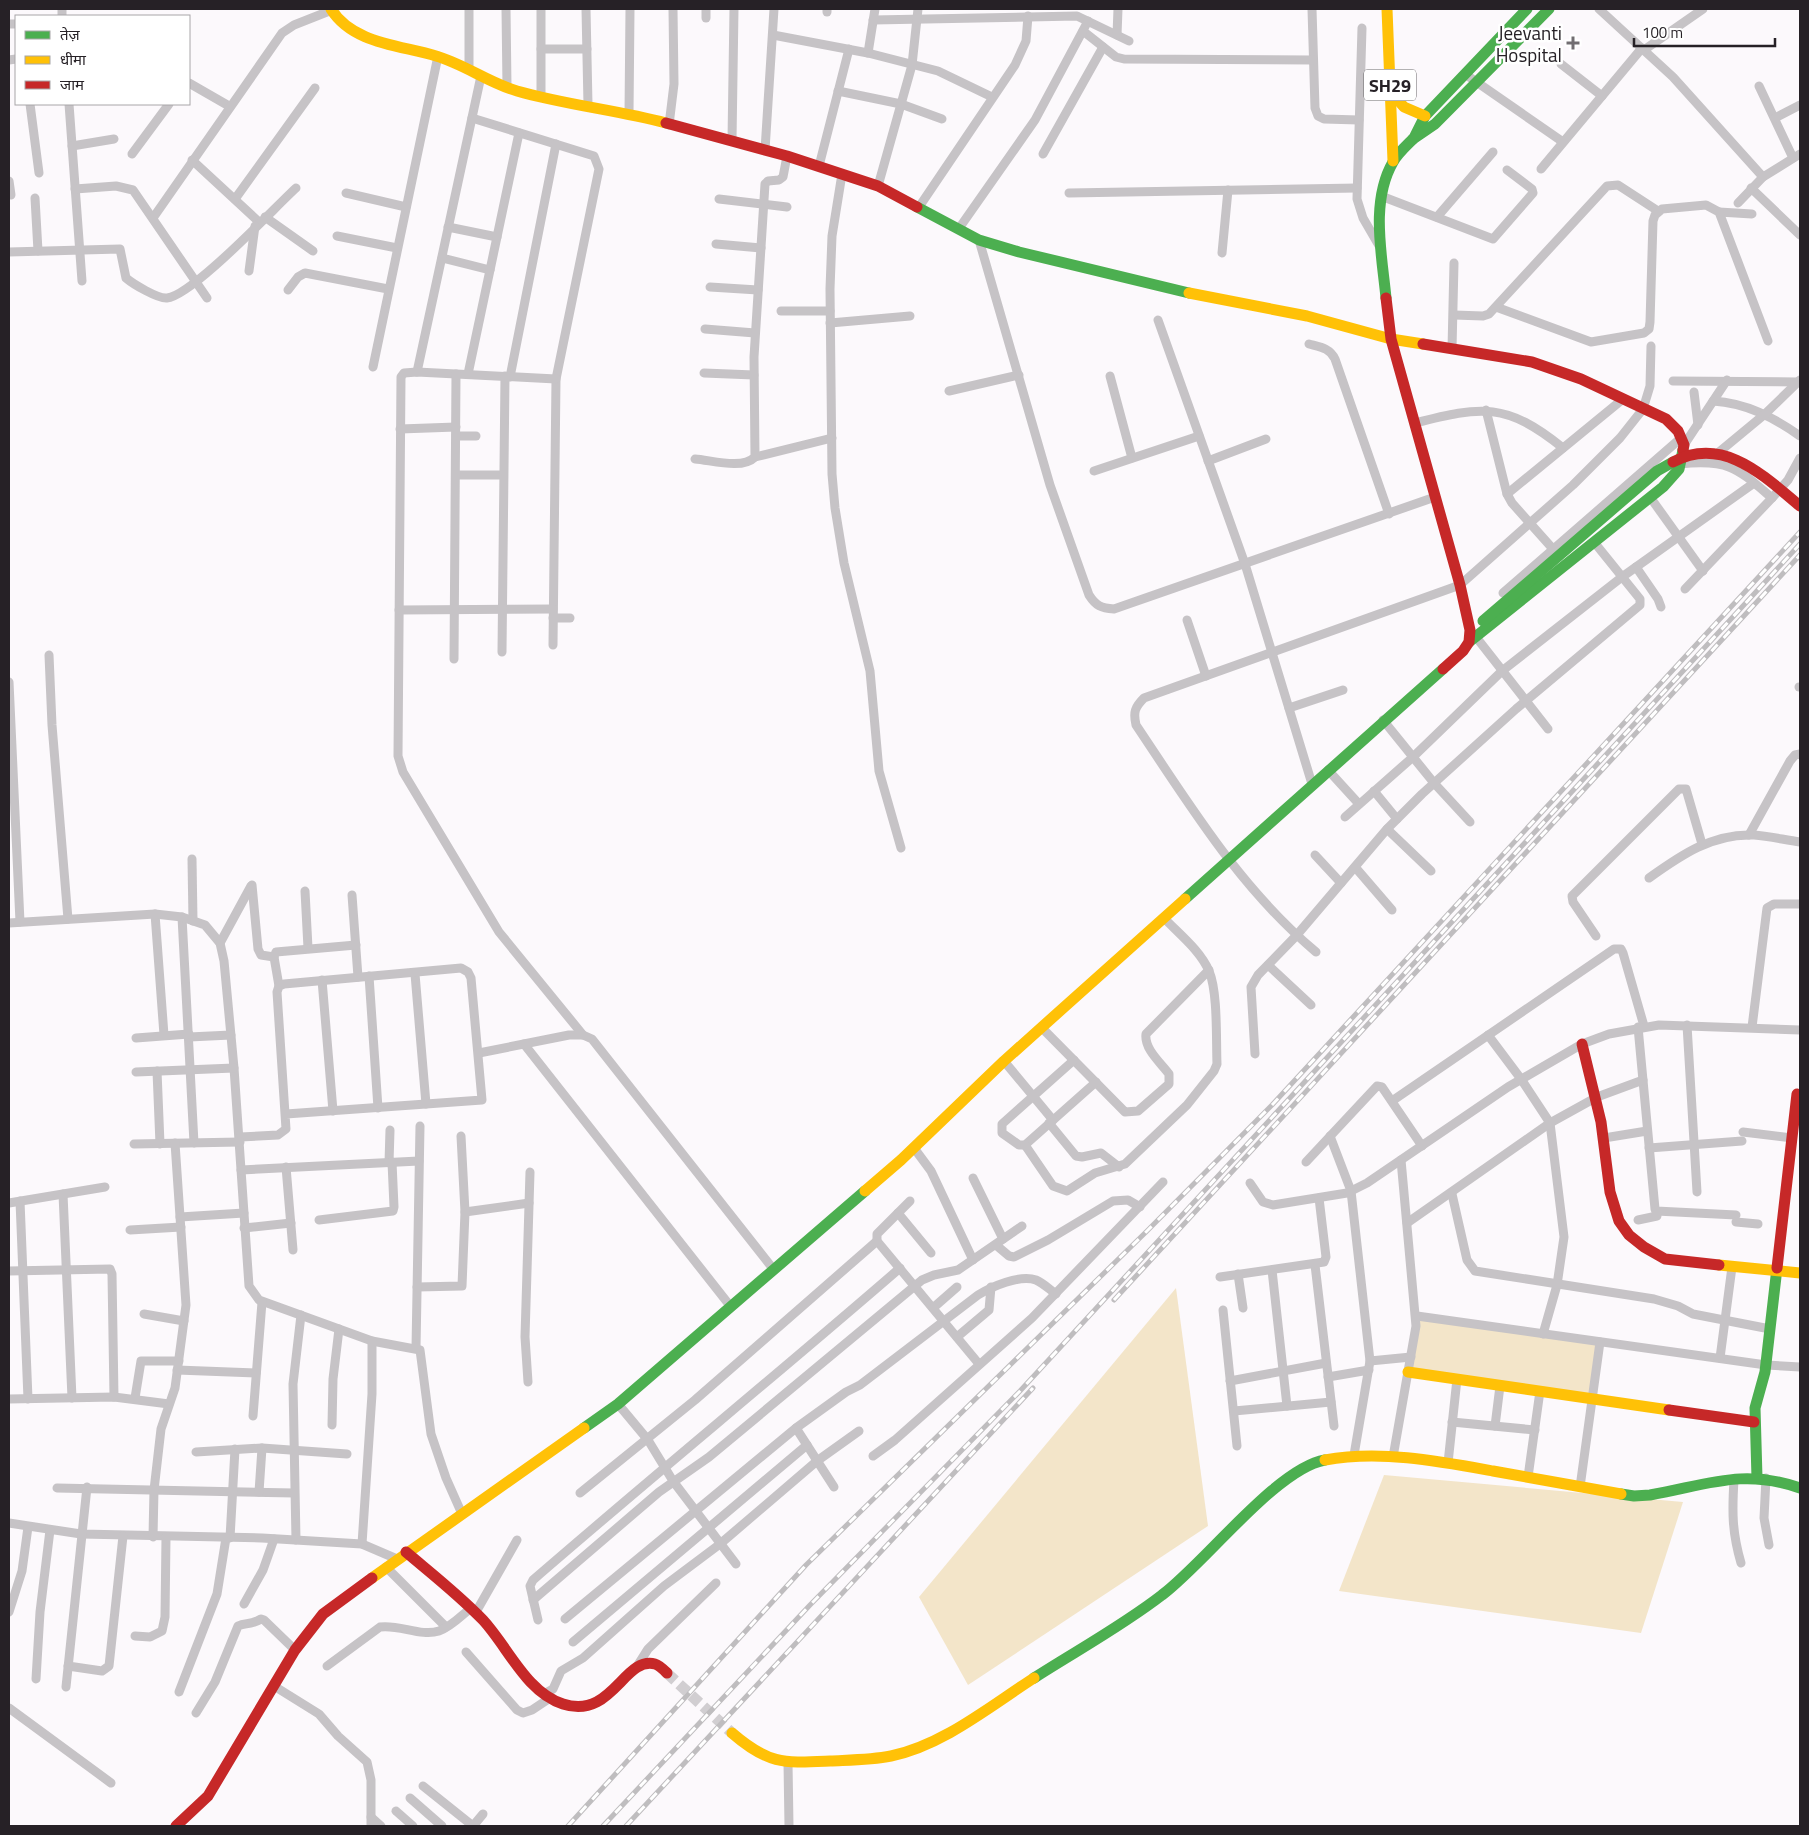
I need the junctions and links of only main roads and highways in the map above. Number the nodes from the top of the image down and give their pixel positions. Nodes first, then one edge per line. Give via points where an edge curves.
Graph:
1 (332, 9) edge
2 (1387, 9) edge
3 (1527, 9) edge
4 (1549, 9) edge
5 (1390, 91) junction
6 (1425, 116) junction
7 (1413, 139) junction
8 (1393, 161) junction
9 (1391, 339) junction
10 (1800, 506) edge
11 (1472, 636) junction
12 (1582, 1044) road end
13 (1797, 1094) dead end
14 (1798, 1109) edge
15 (1795, 1140) edge
16 (1777, 1270) junction
17 (1800, 1273) edge
18 (1408, 1372) road end
19 (1754, 1422) junction
20 (1761, 1478) junction
21 (1800, 1488) edge
22 (402, 1555) junction
23 (667, 1673) tunnel mouth
24 (732, 1734) tunnel mouth
25 (176, 1826) edge

1 - 9 main road via 343,24 369,38 438,56 507,87 540,97 629,113 732,140 878,186 980,240 1180,291 1307,316
2 - 5 main road, SH29
3 - 6 main road
4 - 7 main road via 1435,124
5 - 6 main road via 1404,107
5 - 8 main road, SH29
6 - 7 main road
7 - 8 main road
8 - 9 main road via 1384,180 1379,210
9 - 11 main road
9 - 11 main road via 1532,362 1581,378 1666,419 1678,431 1683,442 1679,469 1650,497
10 - 11 main road, bridge via 1739,458 1718,452 1700,452 1672,460 1483,622
11 - 22 main road via 1454,661 1383,720 1004,1061 914,1148 731,1307 618,1404
12 - 16 main road via 1597,1097 1609,1196 1614,1214 1628,1235 1648,1251 1665,1259
13 - 14 main road
14 - 15 main road
15 - 16 main road
16 - 17 main road
16 - 19 main road via 1764,1380 1756,1400
18 - 19 main road
19 - 20 main road
20 - 21 main road
20 - 24 main road via 1646,1495 1621,1494 1448,1463 1394,1457 1354,1454 1317,1461 1287,1478 1163,1595 953,1730 922,1746 891,1756 861,1760 788,1763 753,1751
22 - 23 main road via 474,1610 549,1697 572,1707 597,1704 636,1668 650,1663
22 - 25 main road via 323,1614 295,1650 208,1796

